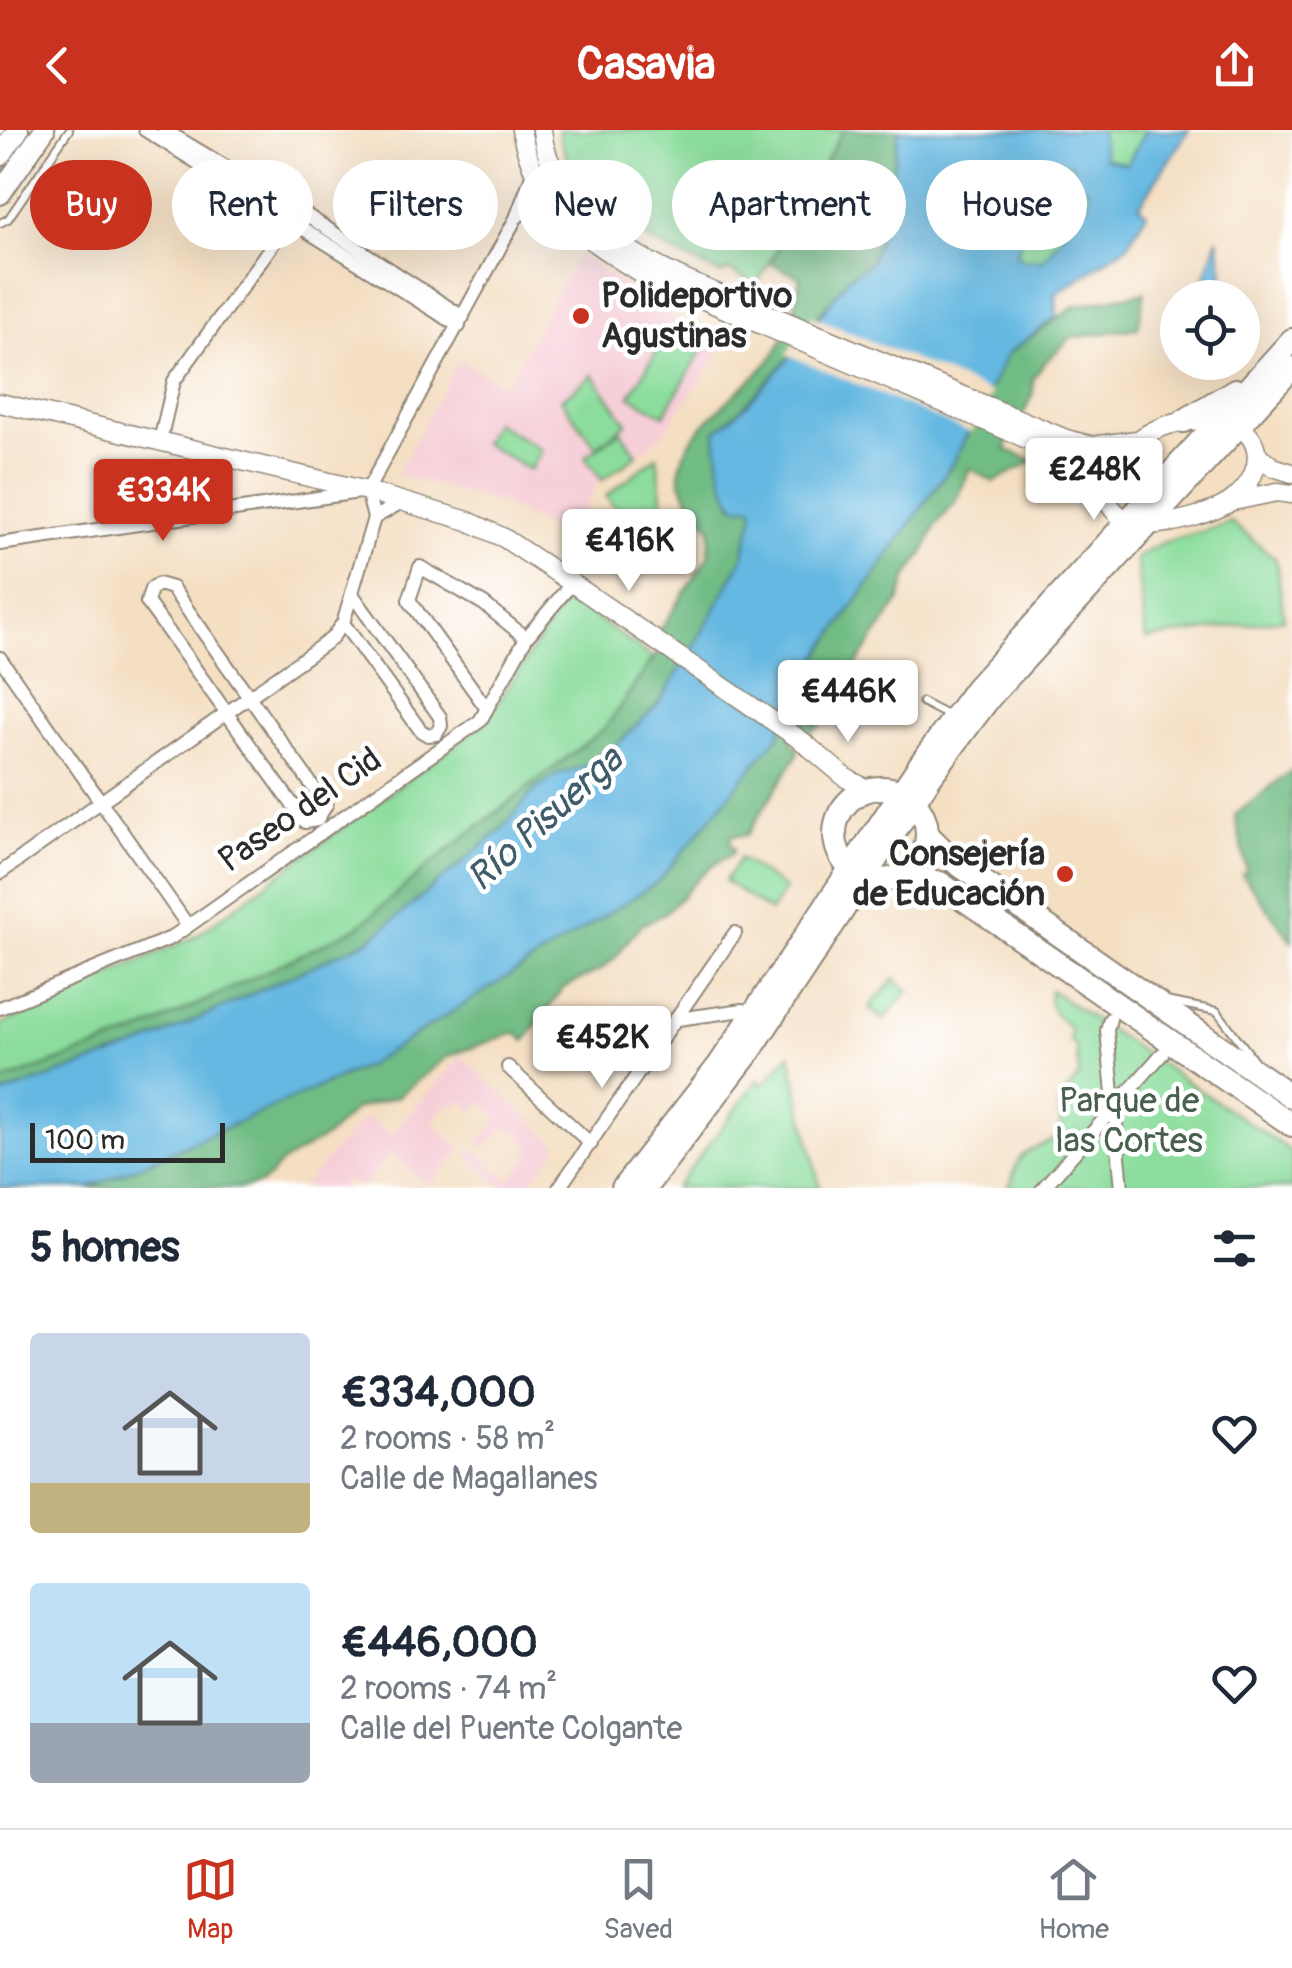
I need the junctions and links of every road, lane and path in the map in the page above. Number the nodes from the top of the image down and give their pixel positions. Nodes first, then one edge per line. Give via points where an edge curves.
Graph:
1 (18, 130) edge
2 (44, 130) edge
3 (69, 130) edge
4 (145, 130) edge
5 (164, 130) edge
6 (522, 130) edge
7 (542, 137) edge
8 (0, 156) edge
9 (193, 160) edge
10 (210, 160) edge
11 (529, 160) edge
12 (0, 194) edge
13 (518, 212) edge
14 (516, 218) joint
15 (0, 223) edge
16 (313, 228) edge
17 (268, 250) edge
18 (605, 250) edge
19 (728, 305) junction
20 (461, 321) junction
21 (1292, 340) edge
22 (1283, 372) edge
23 (0, 402) edge
24 (1184, 421) junction
25 (1230, 421) junction
26 (1137, 440) junction
27 (160, 441) junction
28 (1050, 441) junction
29 (1258, 456) junction
30 (1292, 472) edge
31 (318, 489) junction
32 (367, 491) junction
33 (1106, 491) junction
34 (1292, 494) edge
35 (403, 501) junction
36 (1233, 501) junction
37 (374, 518) junction
38 (1138, 521) junction
39 (0, 544) edge
40 (572, 584) junction
41 (352, 594) junction
42 (343, 624) junction
43 (526, 638) junction
44 (0, 658) edge
45 (249, 696) junction
46 (922, 702) dead end
47 (487, 709) junction
48 (226, 714) junction
49 (946, 721) junction
50 (868, 790) junction
51 (907, 798) junction
52 (100, 801) junction
53 (926, 834) junction
54 (0, 872) edge
55 (857, 872) junction
56 (896, 877) junction
57 (188, 926) junction
58 (828, 932) junction
59 (735, 933) dead end
60 (0, 1008) edge
61 (750, 1010) junction
62 (678, 1019) junction
63 (1110, 1019) dead end
64 (1162, 1054) dead end
65 (508, 1067) dead end
66 (1292, 1096) edge
67 (1114, 1109) junction
68 (1292, 1125) edge
69 (592, 1144) junction
70 (560, 1188) edge
71 (623, 1188) edge
72 (644, 1188) edge
73 (1043, 1188) edge
74 (1122, 1188) edge

1 - 8 main road
2 - 12 main road
3 - 15 lane
4 - 9 street
5 - 10 street
6 - 11 main road
7 - 19 main road via 564,186 596,225
13 - 14 street
14 - 20 street
16 - 20 street
17 - 27 street via 174,381
18 - 19 main road via 636,271
19 - 28 main road
20 - 32 street
21 - 22 highway
22 - 24 highway
22 - 25 highway
23 - 27 main road
24 - 25 main road
24 - 26 main road
25 - 29 main road via 1252,438
25 - 38 highway
26 - 28 main road via 1092,446
26 - 33 main road via 1110,469
27 - 31 main road
28 - 33 main road
29 - 30 main road
29 - 36 main road
31 - 32 main road
31 - 39 street
32 - 35 main road
32 - 37 street
33 - 38 main road via 1112,507
34 - 36 main road
35 - 37 street
35 - 40 main road via 504,538
36 - 38 main road via 1192,517
37 - 41 street
38 - 49 highway
38 - 51 highway
40 - 43 street, Paseo del Cid
40 - 50 main road
41 - 42 street
41 - 42 street via 440,717 436,734 421,731
42 - 45 street
43 - 47 street, Paseo del Cid
43 - 47 street via 420,567 409,600
44 - 52 street
45 - 48 street
45 - 48 street via 326,805 320,817 304,822
45 - 48 street via 172,588 151,589 147,602
46 - 49 lane
47 - 57 street, Paseo del Cid via 480,721
48 - 52 street
49 - 51 highway
50 - 51 highway via 890,789
50 - 55 highway via 847,803 836,824 837,848
51 - 53 highway
51 - 55 highway
52 - 54 street
52 - 57 street
53 - 56 highway via 921,856
53 - 66 highway via 956,862
55 - 56 highway
55 - 58 highway
55 - 61 highway
56 - 58 highway via 858,903 839,930
56 - 68 highway via 940,882
57 - 60 street, Paseo del Cid
58 - 72 highway via 750,1051
59 - 62 street
61 - 62 street
61 - 71 highway via 719,1065
62 - 69 street
63 - 67 street
64 - 67 street
65 - 69 street
67 - 73 street
67 - 74 street
69 - 70 street

